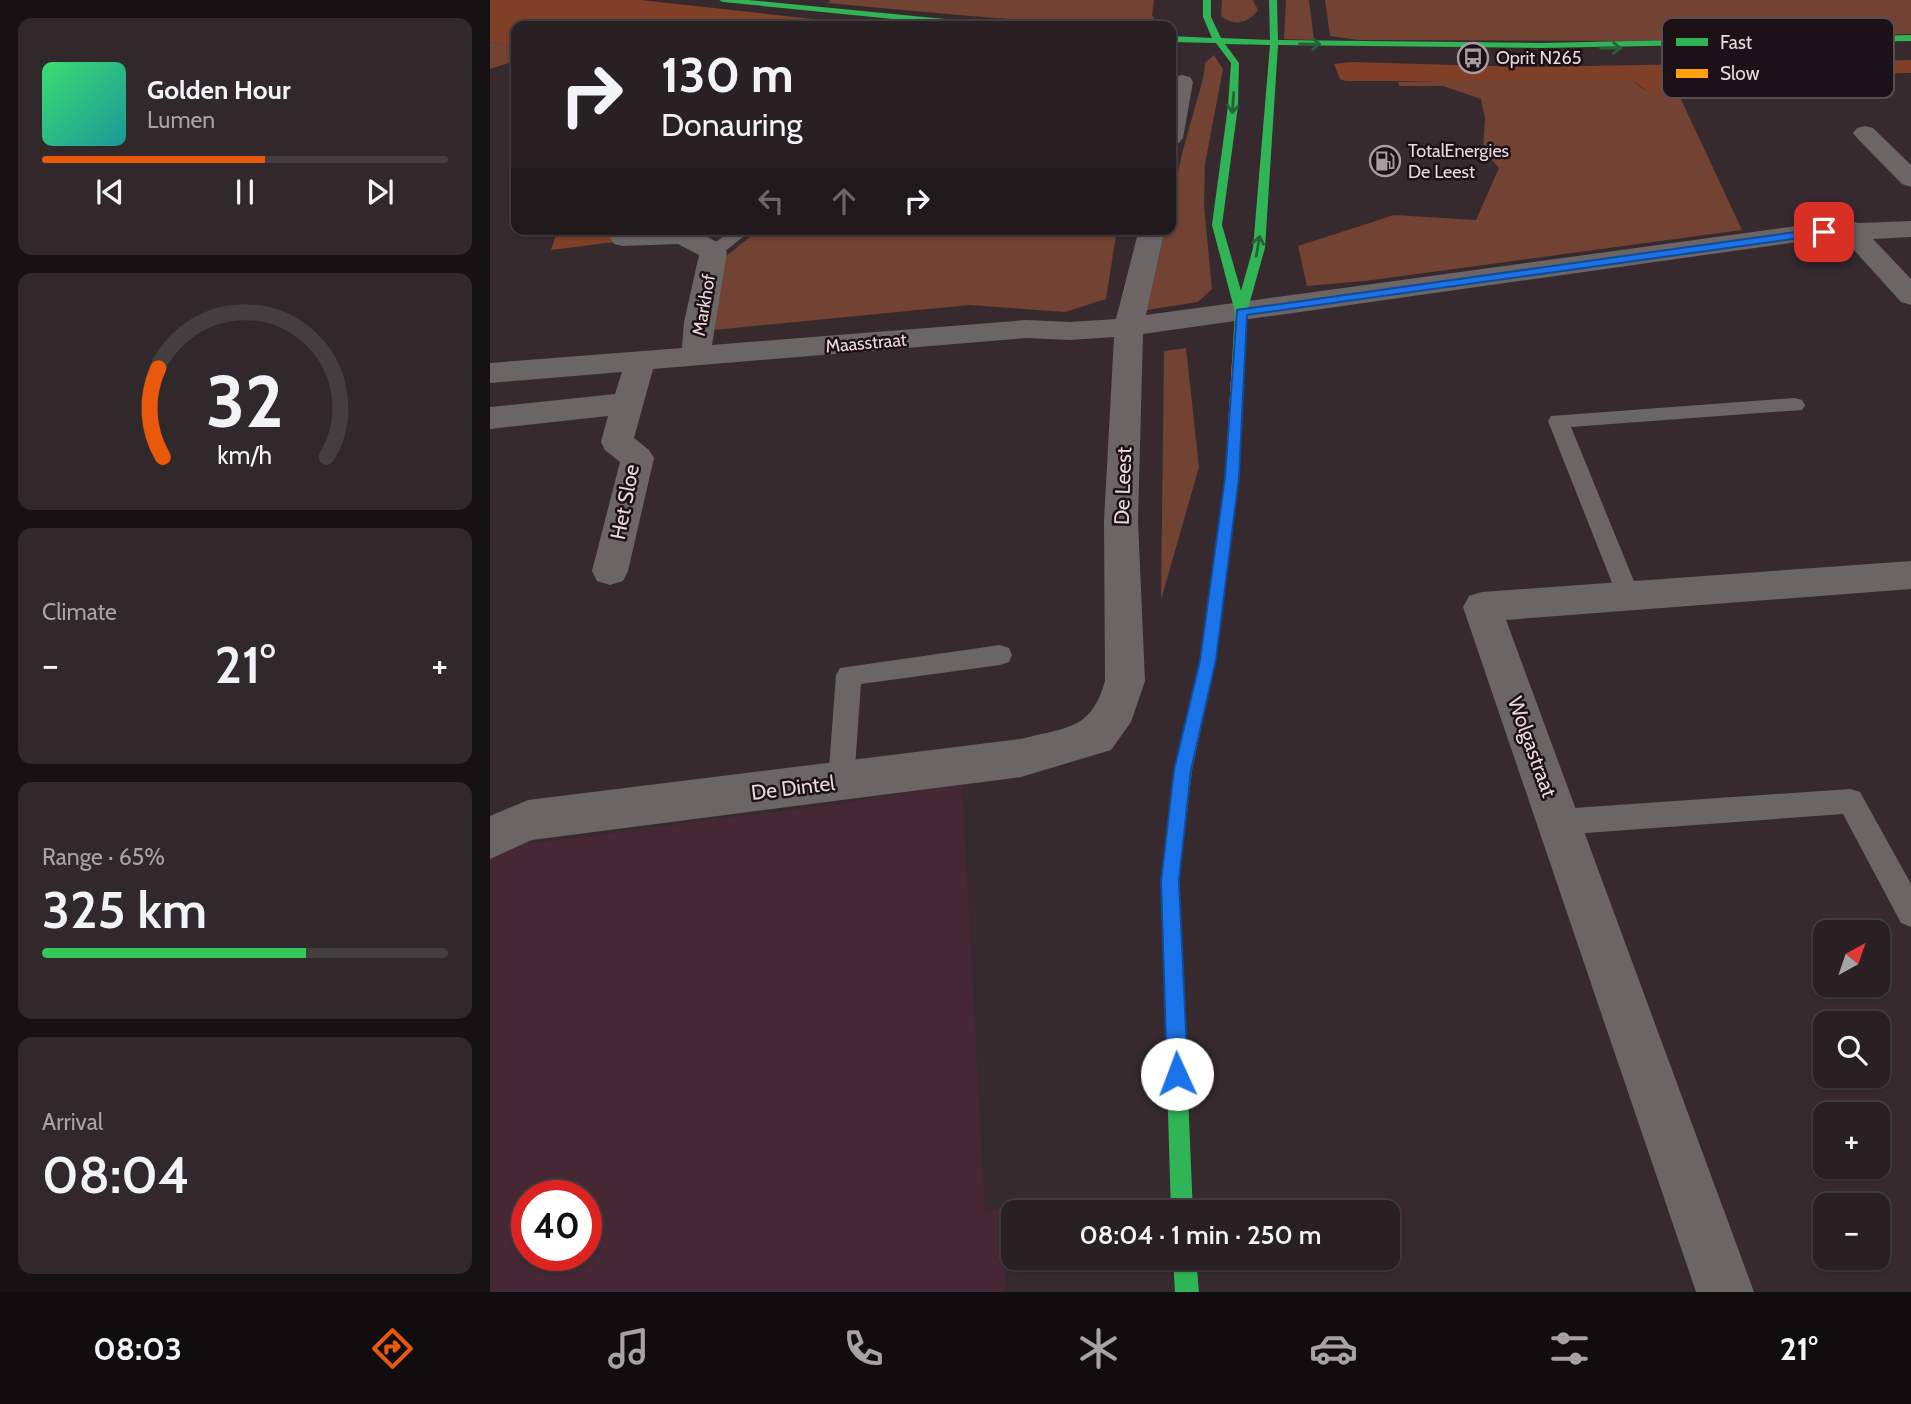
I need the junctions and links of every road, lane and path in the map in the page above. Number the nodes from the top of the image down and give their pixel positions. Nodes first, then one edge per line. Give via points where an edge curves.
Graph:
1 (723, 0) edge
2 (1207, 0) edge
3 (1273, 3) edge
4 (935, 21) edge
5 (1176, 38) edge
6 (1218, 41) junction
7 (1274, 44) junction
8 (1662, 47) edge
9 (1865, 133) dead end
10 (1911, 179) edge
11 (1850, 229) junction
12 (1911, 229) edge
13 (737, 235) edge
14 (1151, 235) edge
15 (623, 238) dead end
16 (713, 253) junction
17 (1911, 296) edge
18 (1241, 312) junction
19 (1129, 327) junction
20 (696, 358) junction
21 (640, 361) junction
22 (490, 373) edge
23 (629, 403) junction
24 (1796, 405) dead end
25 (490, 418) edge
26 (610, 571) dead end
27 (1911, 575) edge
28 (1628, 596) junction
29 (1000, 656) dead end
30 (1096, 737) joint
31 (841, 782) junction
32 (1559, 821) junction
33 (490, 838) edge
34 (1911, 913) edge
35 (1182, 1200) edge
36 (1185, 1270) edge
37 (1188, 1292) edge
38 (1725, 1292) edge

1 - 4 street
2 - 6 street via 1204,14
3 - 6 street via 1255,22
3 - 7 street
5 - 6 street
6 - 7 street
6 -> 18 street via 1235,63 1217,225
7 -> 8 street
18 -> 7 street via 1259,248
9 - 10 street
11 - 12 street, Maasstraat
11 - 17 street
11 - 18 street, Maasstraat
13 - 16 lane, Markhof
14 - 19 street, De Leest
15 - 16 street, Markhof via 683,236
16 - 20 street, Markhof
18 - 19 street, Maasstraat
18 - 35 street via 1232,477 1208,660 1182,770 1170,881
19 - 20 street, Maasstraat via 1026,329
19 - 30 street, De Leest via 1121,521 1125,681 1117,710
20 - 21 street, Maasstraat
21 - 22 street, Maasstraat
21 - 23 street, Het Sloe
23 - 25 street
23 - 26 street, Het Sloe via 617,442 637,458
24 - 28 lane via 1558,421
27 - 28 street, Wolgastraat
28 - 32 street, Wolgastraat via 1482,607
29 - 31 lane via 849,675
30 - 31 street, De Dintel via 1021,758
31 - 33 street, De Dintel via 528,820
32 - 34 lane via 1850,801
32 - 38 street, Wolgastraat
36 - 37 street

